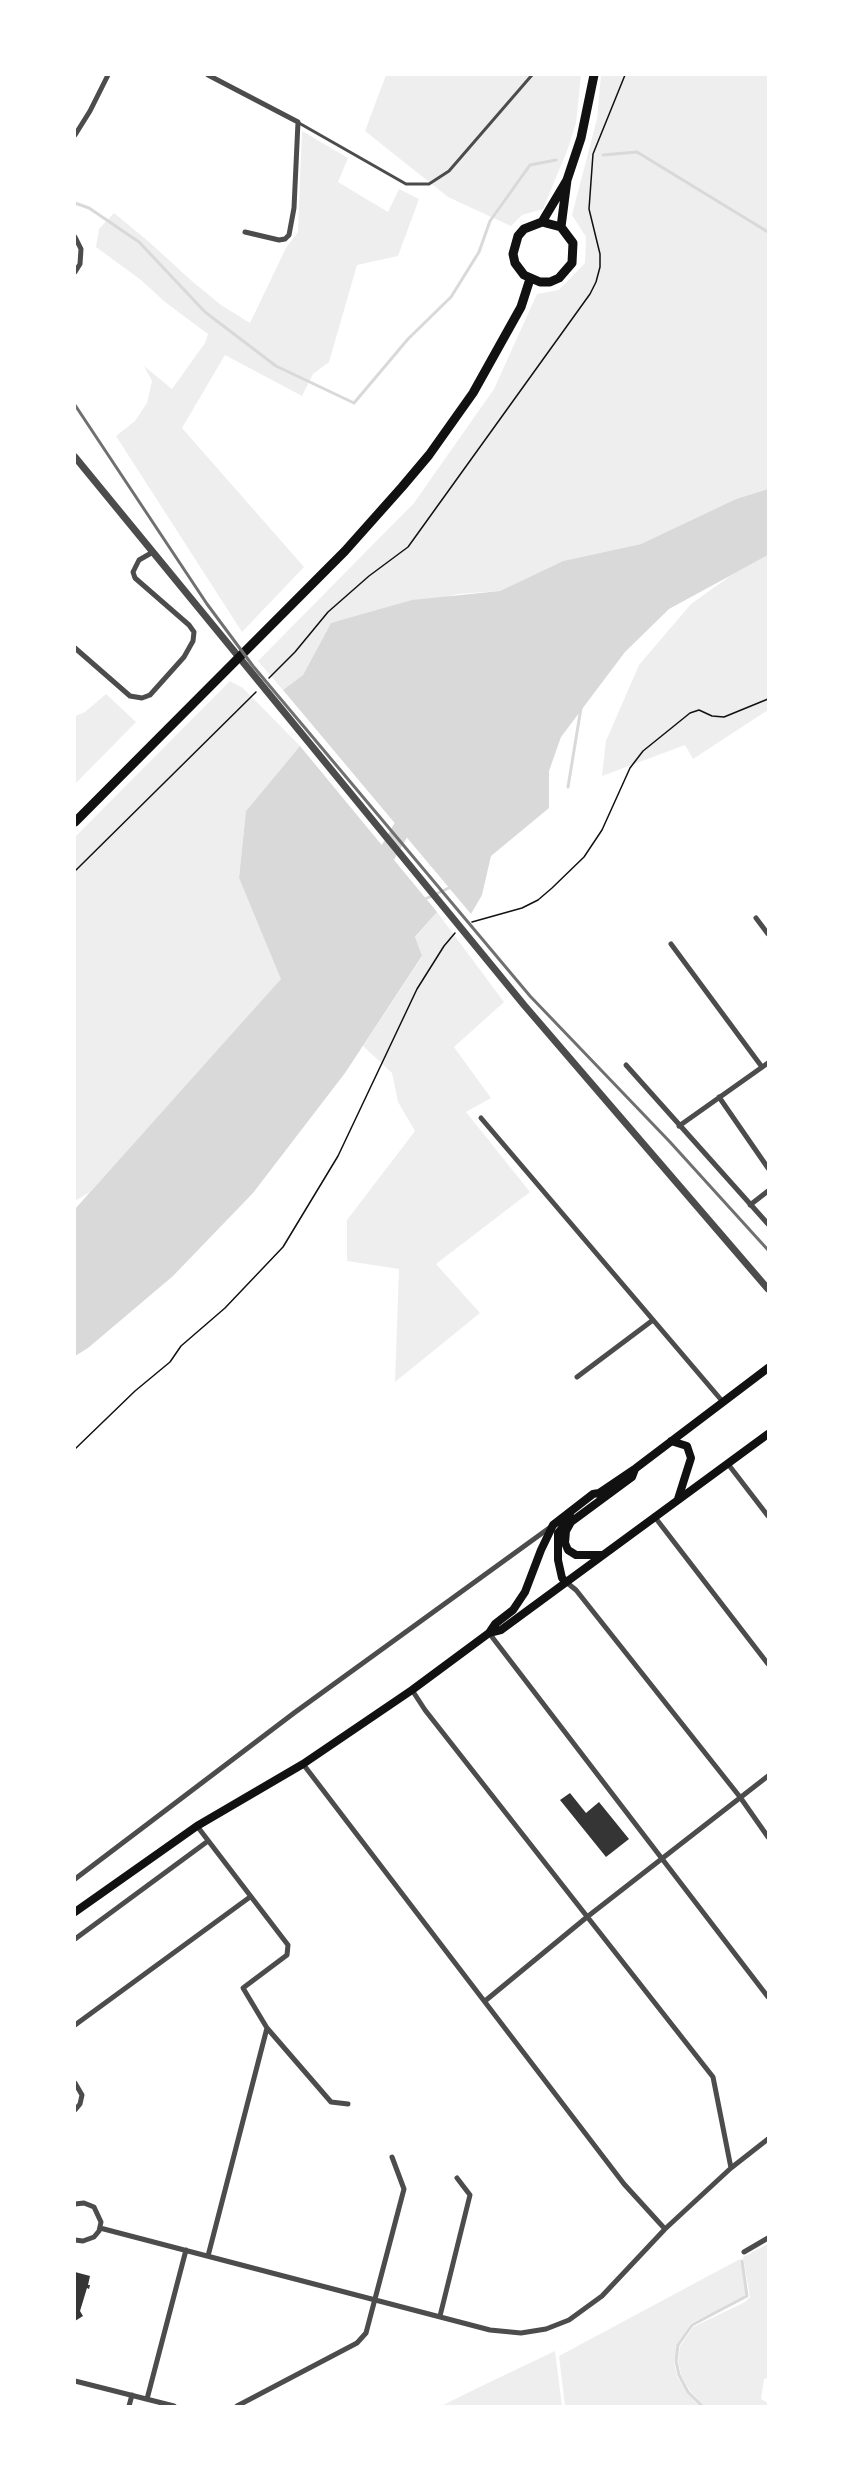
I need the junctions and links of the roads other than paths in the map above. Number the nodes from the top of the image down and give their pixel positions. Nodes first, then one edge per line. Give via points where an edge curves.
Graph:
1 (108, 75) edge
2 (208, 75) edge
3 (532, 75) edge
4 (594, 75) edge
5 (298, 122) junction
6 (75, 135) edge
7 (567, 180) junction
8 (542, 222) junction
9 (561, 227) junction
10 (245, 232) dead end
11 (75, 237) edge
12 (75, 272) edge
13 (530, 279) junction
14 (75, 457) edge
15 (153, 552) junction
16 (75, 648) edge
17 (75, 822) edge
18 (756, 918) dead end
19 (768, 934) edge
20 (671, 944) dead end
21 (768, 1063) edge
22 (626, 1065) dead end
23 (762, 1067) junction
24 (719, 1097) junction
25 (482, 1118) dead end
26 (679, 1126) junction
27 (768, 1168) edge
28 (768, 1191) edge
29 (750, 1204) junction
30 (768, 1224) edge
31 (768, 1289) edge
32 (653, 1320) junction
33 (768, 1368) edge
34 (577, 1377) dead end
35 (723, 1402) junction
36 (768, 1434) edge
37 (671, 1441) junction
38 (728, 1464) junction
39 (636, 1468) junction
40 (599, 1493) junction
41 (678, 1499) junction
42 (654, 1516) junction
43 (768, 1516) edge
44 (553, 1525) junction
45 (604, 1555) junction
46 (566, 1582) junction
47 (489, 1633) junction
48 (768, 1664) edge
49 (412, 1690) junction
50 (303, 1764) junction
51 (768, 1776) edge
52 (740, 1797) junction
53 (197, 1826) junction
54 (768, 1837) edge
55 (208, 1841) junction
56 (663, 1858) junction
57 (75, 1879) edge
58 (250, 1897) junction
59 (75, 1912) edge
60 (587, 1917) junction
61 (75, 1939) edge
62 (768, 1997) edge
63 (485, 2001) junction
64 (75, 2025) edge
65 (267, 2028) junction
66 (75, 2084) edge
67 (348, 2104) dead end
68 (75, 2110) edge
69 (768, 2139) edge
70 (392, 2157) dead end
71 (731, 2168) junction
72 (457, 2178) dead end
73 (75, 2204) edge
74 (100, 2228) junction
75 (665, 2229) junction
76 (768, 2238) edge
77 (75, 2240) edge
78 (186, 2250) junction
79 (744, 2252) dead end
80 (207, 2256) junction
81 (375, 2299) junction
82 (440, 2316) junction
83 (75, 2381) edge
84 (132, 2395) junction
85 (147, 2399) junction
86 (129, 2406) edge
87 (174, 2406) edge
88 (237, 2406) edge

1 - 6 street
2 - 5 street
3 - 5 lane via 449,171 429,184 406,183
4 - 7 main road via 581,138
5 - 10 street via 289,235 279,240
7 - 8 main road
7 - 9 main road
8 - 9 main road
8 - 13 main road via 524,229 514,245 515,262
9 - 13 main road via 573,243 572,263 559,278 540,282
11 - 12 street via 81,249
13 - 17 main road via 520,307 473,393 429,455 345,551
14 - 15 street
15 - 16 street via 139,560 133,572 194,632 184,657 150,695 142,698 130,696
15 - 31 street via 524,1005
18 - 19 street
20 - 23 street
21 - 23 street
22 - 26 street
23 - 24 street
24 - 26 street
24 - 27 street
25 - 32 street
26 - 29 street
28 - 29 street
29 - 30 street
32 - 34 street
32 - 35 street
33 - 35 main road
35 - 37 main road
36 - 38 main road
37 - 39 main road
37 - 41 main road via 687,1446 691,1458
38 - 41 main road
38 - 43 street
39 - 40 main road
39 - 45 main road via 632,1477 571,1522 566,1531 568,1550 576,1555
40 - 44 main road
40 - 46 main road via 566,1520 558,1533 558,1560
41 - 42 main road
42 - 45 main road
42 - 48 street
44 - 47 main road via 525,1592
44 - 57 street via 294,1713
45 - 46 main road
46 - 47 main road via 501,1630
46 - 52 street
47 - 49 main road
47 - 56 street
49 - 50 main road
49 - 60 street
50 - 53 main road
50 - 63 street
51 - 52 street
52 - 54 street
52 - 56 street
53 - 55 street
53 - 59 main road
55 - 58 street
55 - 61 street
56 - 60 street
56 - 62 street
58 - 64 street
58 - 65 street via 288,1945 287,1955 243,1988
60 - 63 street
60 - 71 street via 713,2077
63 - 75 street via 624,2184
65 - 67 street via 331,2102
65 - 80 street
66 - 68 street via 82,2096
69 - 71 street
70 - 81 street via 404,2189
71 - 75 street
72 - 82 street via 470,2195
73 - 74 street via 94,2207 100,2217
74 - 77 street via 90,2239
74 - 78 street
75 - 82 street via 602,2296 570,2320 521,2333 490,2330
76 - 79 street
78 - 80 street
78 - 85 street
80 - 81 street
81 - 82 street
81 - 88 street via 366,2333 357,2343
83 - 84 street
84 - 85 street
84 - 86 street
85 - 87 street

